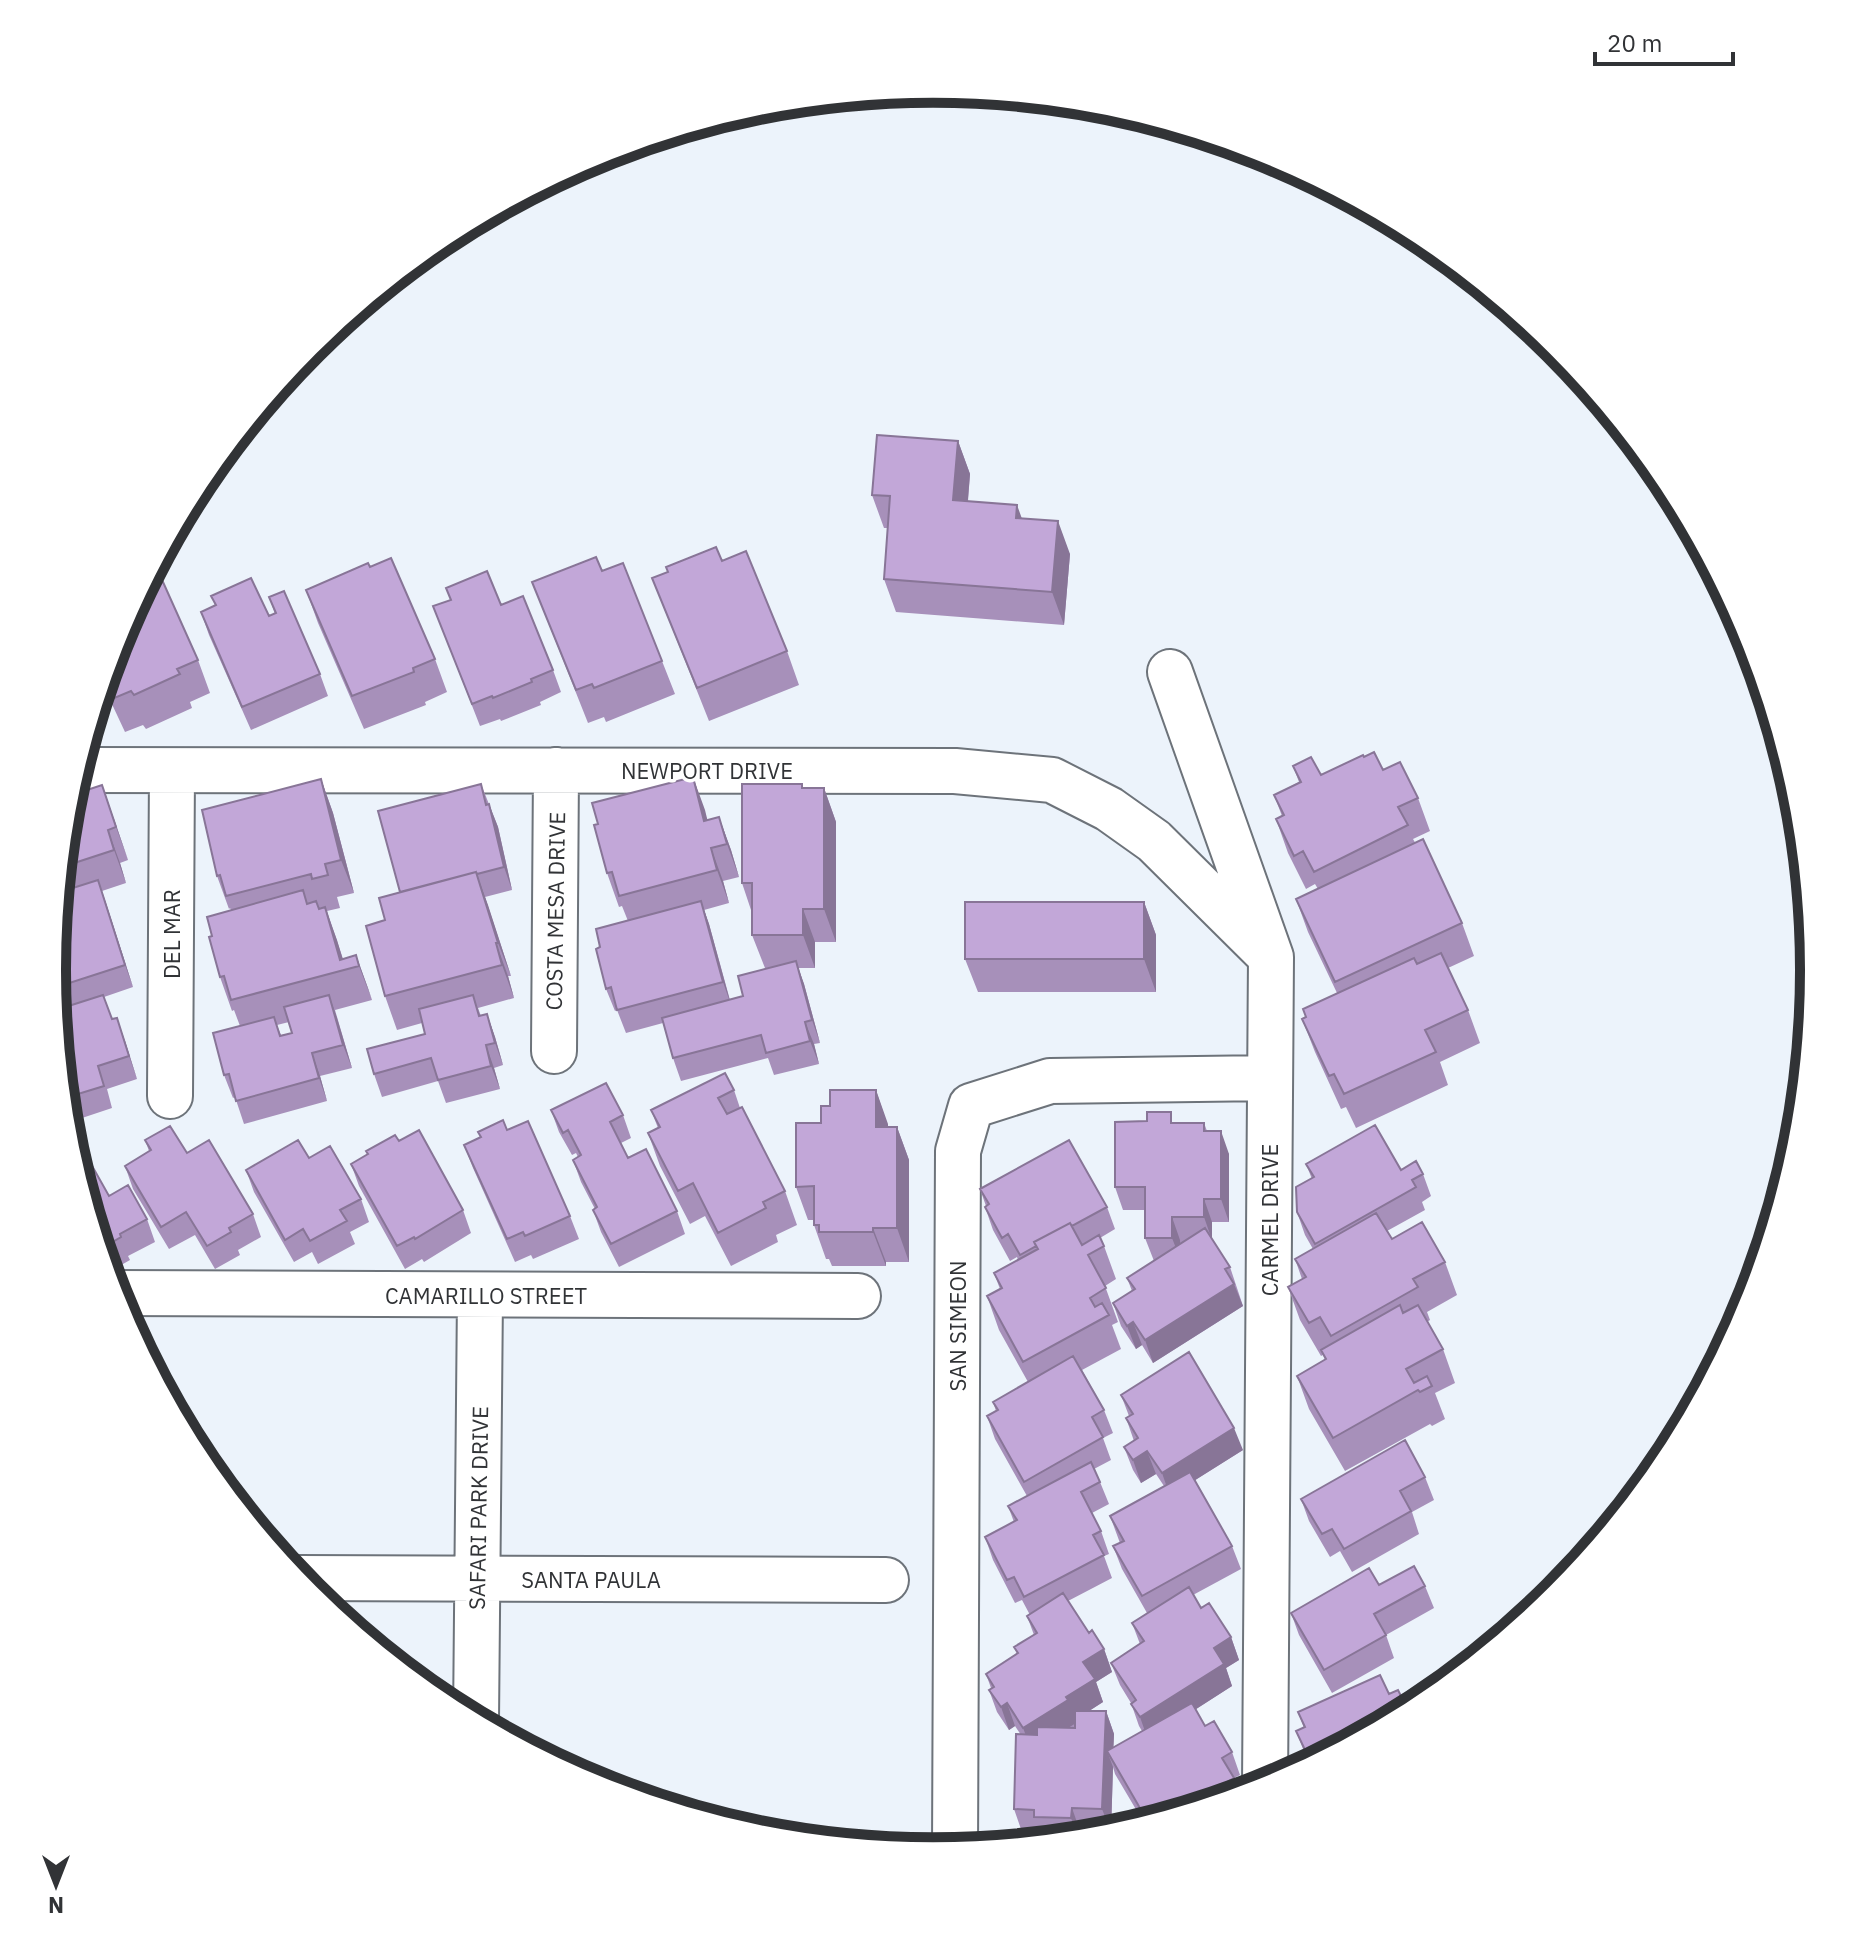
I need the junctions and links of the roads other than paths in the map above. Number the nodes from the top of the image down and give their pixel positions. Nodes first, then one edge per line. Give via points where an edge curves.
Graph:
1 (1170, 672) dead end
2 (90, 770) edge
3 (556, 770) junction
4 (172, 771) junction
5 (1271, 957) junction
6 (554, 1051) dead end
7 (1270, 1078) junction
8 (170, 1096) dead end
9 (129, 1293) edge
10 (480, 1295) junction
11 (858, 1296) dead end
12 (314, 1578) edge
13 (477, 1578) junction
14 (886, 1580) dead end
15 (476, 1707) edge
16 (1265, 1772) edge
17 (955, 1837) edge

1 - 5 street, CARMEL DRIVE
2 - 4 street, NEWPORT DRIVE
3 - 4 street, NEWPORT DRIVE
3 - 5 street, NEWPORT DRIVE via 955,771 1052,780 1109,809 1154,841
3 - 6 street, COSTA MESA DRIVE
4 - 8 street, DEL MAR
5 - 7 street, CARMEL DRIVE
7 - 16 street, CARMEL DRIVE
7 - 17 street, SAN SIMEON via 1050,1081 971,1106 958,1151
9 - 10 street, CAMARILLO STREET
10 - 11 street, CAMARILLO STREET
10 - 13 street, SAFARI PARK DRIVE
12 - 13 street, SANTA PAULA
13 - 14 street, SANTA PAULA
13 - 15 street, SAFARI PARK DRIVE

